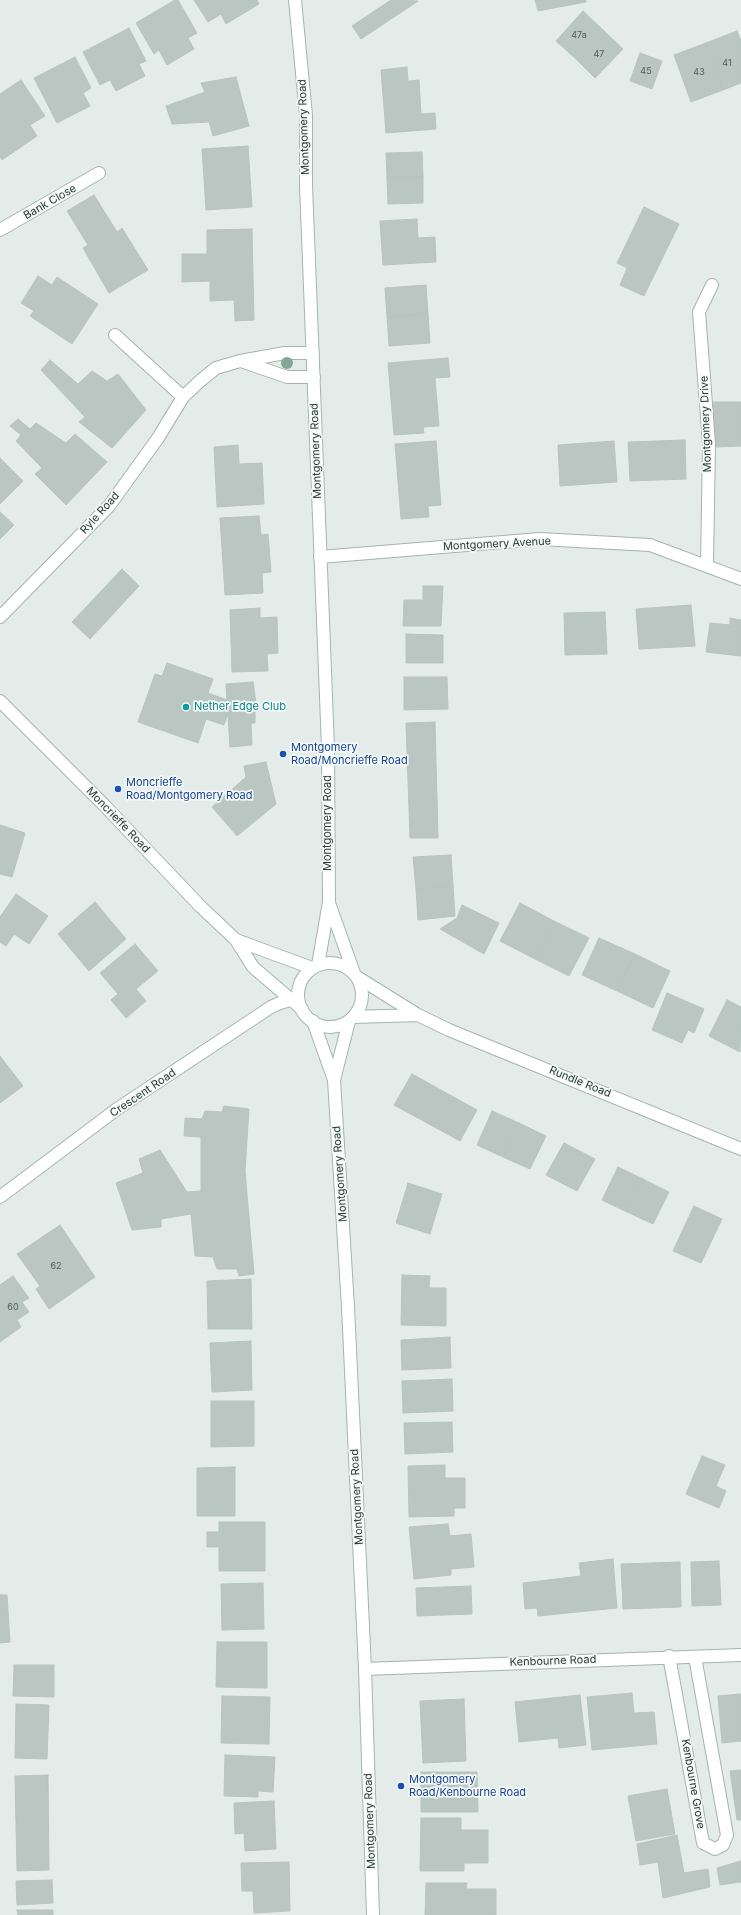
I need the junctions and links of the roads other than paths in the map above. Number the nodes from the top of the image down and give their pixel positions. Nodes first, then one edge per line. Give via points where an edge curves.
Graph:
1 (295, 0) edge
2 (99, 173) dead end
3 (0, 230) edge
4 (712, 285) dead end
5 (115, 335) dead end
6 (313, 353) junction
7 (240, 361) junction
8 (314, 377) junction
9 (183, 397) junction
10 (320, 557) junction
11 (707, 565) junction
12 (741, 579) edge
13 (0, 616) edge
14 (0, 701) edge
15 (329, 902) junction
16 (236, 940) junction
17 (315, 967) junction
18 (355, 975) junction
19 (292, 1000) junction
20 (302, 1009) junction
21 (418, 1016) junction
22 (351, 1019) junction
23 (313, 1021) junction
24 (334, 1080) junction
25 (741, 1149) edge
26 (0, 1196) edge
27 (741, 1655) edge
28 (669, 1656) junction
29 (695, 1657) junction
30 (365, 1669) junction
31 (373, 1915) edge

1 - 6 street, Montgomery Road via 306,115 306,185
2 - 3 street, Bank Close
4 - 11 street, Montgomery Drive via 700,312 708,444
5 - 9 street
6 - 7 street, Ryle Road via 285,353
6 - 8 street, Montgomery Road
7 - 8 street via 287,377
7 - 9 street, Ryle Road via 216,368
8 - 10 street, Montgomery Road
9 - 13 street, Ryle Road via 158,438 109,506
10 - 11 street, Montgomery Avenue via 540,539 650,545
10 - 15 street, Montgomery Road via 328,748
11 - 12 street, Montgomery Avenue
14 - 16 street, Moncrieffe Road
15 - 17 street, Montgomery Road
15 - 18 street, Montgomery Road
16 - 17 street, Moncrieffe Road
16 - 19 street, Moncrieffe Road via 253,967
17 - 18 street via 328,963 338,964
17 - 20 street via 307,973 300,986 299,1001
18 - 21 street, Rundle Road
18 - 22 street via 362,993 361,1002
19 - 20 street, Moncrieffe Road
19 - 26 street, Crescent Road via 271,1007 117,1109
20 - 23 street
21 - 22 street, Rundle Road
21 - 25 street, Rundle Road
22 - 23 street via 331,1027
22 - 24 street, Montgomery Road
23 - 24 street, Montgomery Road
24 - 30 street, Montgomery Road via 348,1300
27 - 29 street, Kenbourne Road
28 - 29 street, Kenbourne Road
28 - 29 street, Kenbourne Grove via 703,1842 715,1849 723,1845 727,1835
28 - 30 street, Kenbourne Road
30 - 31 street, Montgomery Road

